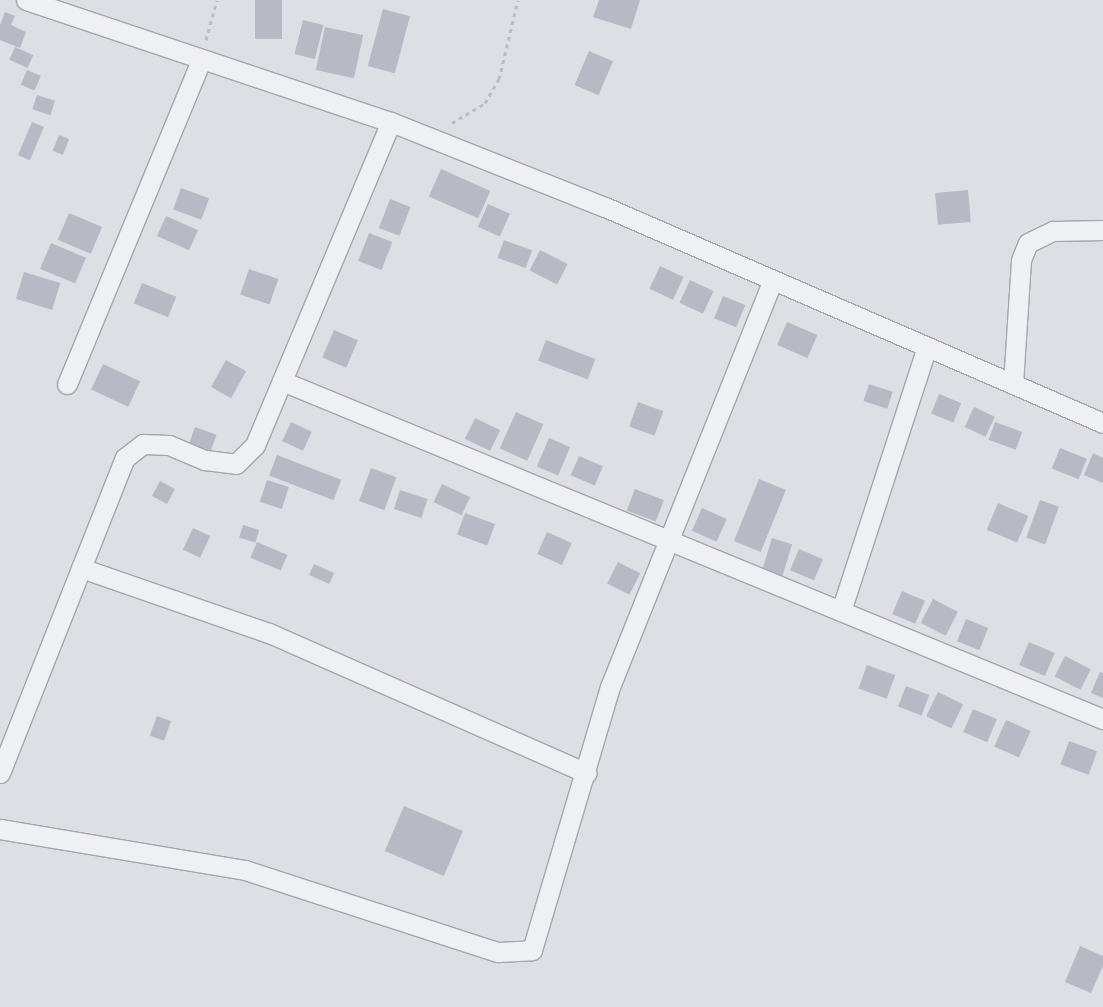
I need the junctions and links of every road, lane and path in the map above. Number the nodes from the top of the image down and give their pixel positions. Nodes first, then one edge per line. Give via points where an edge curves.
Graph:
1 (26, 0) edge
2 (217, 0) edge
3 (518, 0) edge
4 (201, 60) junction
5 (391, 122) junction
6 (428, 137) junction
7 (1103, 230) edge
8 (773, 280) junction
9 (927, 347) junction
10 (282, 381) junction
11 (67, 384) dead end
12 (1013, 384) junction
13 (1103, 423) edge
14 (669, 540) junction
15 (81, 568) junction
16 (842, 611) junction
17 (1103, 719) edge
18 (0, 773) edge
19 (586, 773) junction
20 (0, 829) edge

1 - 4 street
2 - 4 path
3 - 6 path via 499,79 485,103
4 - 5 street
4 - 11 street
5 - 6 street
5 - 10 street
6 - 8 street via 604,207
7 - 12 street via 1052,231 1028,244 1021,260
8 - 9 street
8 - 14 street
9 - 12 street
9 - 16 street
10 - 14 street
10 - 15 street via 254,445 236,464 206,460 169,445 143,444 125,458
12 - 13 street
14 - 16 street
14 - 19 street via 610,686
15 - 18 street
15 - 19 street via 268,634
16 - 17 street
19 - 20 street via 532,950 498,952 245,870

